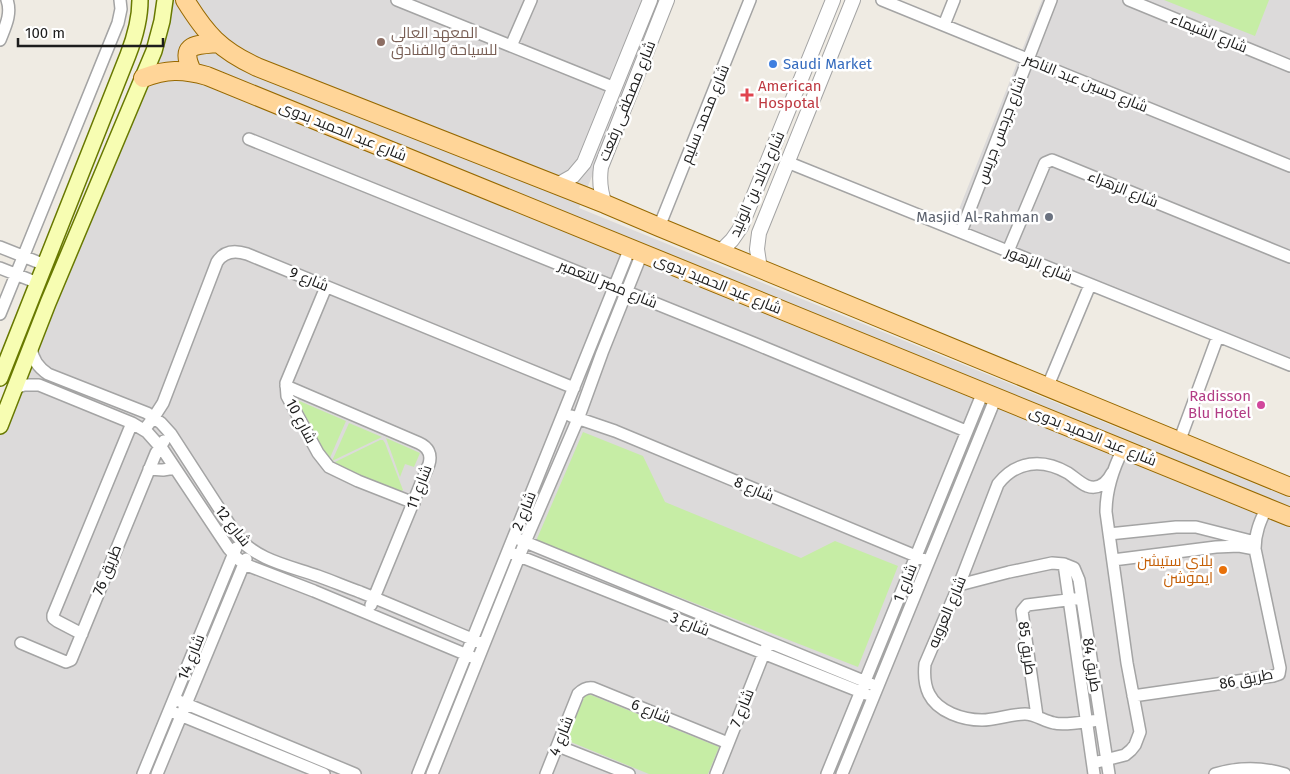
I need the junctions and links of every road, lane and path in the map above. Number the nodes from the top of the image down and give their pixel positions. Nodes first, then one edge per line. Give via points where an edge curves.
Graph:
1 (7, 0) edge
2 (120, 0) edge
3 (140, 0) edge
4 (165, 0) edge
5 (185, 0) edge
6 (397, 0) edge
7 (531, 0) edge
8 (650, 0) edge
9 (667, 0) edge
10 (750, 0) edge
11 (833, 0) edge
12 (853, 0) edge
13 (882, 0) edge
14 (954, 0) edge
15 (1051, 0) edge
16 (1129, 0) edge
17 (944, 25) junction
18 (0, 40) edge
19 (217, 43) junction
20 (511, 46) junction
21 (1028, 60) junction
22 (1290, 66) edge
23 (192, 71) junction
24 (142, 78) junction
25 (615, 88) junction
26 (249, 139) dead end
27 (584, 162) junction
28 (787, 162) junction
29 (1290, 166) edge
30 (601, 167) junction
31 (557, 185) junction
32 (605, 204) junction
33 (659, 227) junction
34 (961, 232) junction
35 (737, 234) junction
36 (758, 240) junction
37 (0, 247) edge
38 (636, 250) junction
39 (720, 252) junction
40 (1008, 252) junction
41 (24, 256) junction
42 (1290, 257) edge
43 (45, 265) junction
44 (0, 268) edge
45 (760, 269) junction
46 (16, 274) junction
47 (38, 283) junction
48 (1090, 284) junction
49 (326, 287) junction
50 (614, 287) junction
51 (627, 292) junction
52 (0, 314) edge
53 (1218, 336) junction
54 (31, 348) junction
55 (1290, 365) edge
56 (0, 378) edge
57 (286, 386) junction
58 (15, 388) junction
59 (574, 388) junction
60 (1047, 388) junction
61 (989, 394) junction
62 (564, 413) junction
63 (154, 418) junction
64 (578, 419) junction
65 (132, 422) junction
66 (0, 426) edge
67 (144, 430) junction
68 (966, 431) junction
69 (171, 434) junction
70 (1179, 442) junction
71 (160, 446) junction
72 (1123, 449) junction
73 (175, 468) junction
74 (149, 469) junction
75 (1112, 474) junction
76 (1290, 488) edge
77 (414, 503) junction
78 (1267, 507) junction
79 (1290, 517) edge
80 (1109, 534) junction
81 (513, 537) junction
82 (240, 540) junction
83 (525, 542) junction
84 (1255, 545) junction
85 (250, 549) junction
86 (508, 551) junction
87 (233, 554) junction
88 (520, 556) junction
89 (916, 556) junction
90 (1113, 560) junction
91 (929, 561) junction
92 (244, 564) junction
93 (1064, 564) junction
94 (959, 585) junction
95 (374, 598) junction
96 (1081, 598) junction
97 (1069, 600) junction
98 (368, 614) junction
99 (82, 634) junction
100 (472, 639) junction
101 (769, 642) junction
102 (21, 643) dead end
103 (484, 644) junction
104 (764, 654) junction
105 (466, 655) junction
106 (478, 660) junction
107 (862, 686) junction
108 (875, 692) junction
109 (1133, 696) junction
110 (577, 698) joint
111 (174, 699) junction
112 (186, 704) junction
113 (169, 711) junction
114 (181, 716) junction
115 (1037, 716) junction
116 (1100, 720) junction
117 (1087, 721) junction
118 (728, 742) junction
119 (558, 746) junction
120 (1106, 760) junction
121 (1093, 769) edge
122 (828, 770) edge
123 (845, 773) edge
124 (143, 774) edge
125 (157, 774) edge
126 (324, 774) edge
127 (356, 774) edge
128 (418, 774) edge
129 (432, 774) edge
130 (546, 774) edge
131 (629, 774) edge
132 (716, 774) edge
133 (1109, 774) edge
134 (1215, 774) edge
135 (1285, 774) edge

1 - 18 street via 9,15
2 - 41 street via 118,23
3 - 43 main road via 140,14 128,56
4 - 24 main road via 159,36
5 - 19 main road, شارع عبد الحميد بدوى
6 - 20 street
7 - 20 street
8 - 25 street, شارع مصطفى رفعت
9 - 30 street, شارع مصطفى رفعت
10 - 33 street, شارع محمد سليم
11 - 35 street, شارع خالد بن الوليد
12 - 28 street, شارع خالد بن الوليد
13 - 17 street, شارع حسين عبد الناصر
14 - 17 street
15 - 21 street, شارع جرجس جريس
16 - 22 street, شارع الشيماء
17 - 21 street, شارع حسين عبد الناصر
19 - 23 main road via 198,45 189,51 187,61
19 - 31 main road, شارع عبد الحميد بدوى via 257,67
20 - 25 street
21 - 29 street, شارع حسين عبد الناصر
21 - 34 street, شارع جرجس جريس
23 - 24 main road, شارع عبد الحميد بدوى via 171,70
23 - 38 main road, شارع عبد الحميد بدوى
24 - 54 main road
25 - 27 street, شارع مصطفى رفعت
26 - 50 street, شارع مصر للتعمير
27 - 30 street via 593,170
27 - 31 street, شارع مصطفى رفعت via 573,176
28 - 34 street, شارع الزهور
28 - 36 street, شارع خالد بن الوليد
30 - 32 street, شارع مصطفى رفعت via 600,184
31 - 32 main road, شارع عبد الحميد بدوى
32 - 33 main road, شارع عبد الحميد بدوى
33 - 39 main road, شارع عبد الحميد بدوى
34 - 40 street, شارع الزهور
35 - 36 street
35 - 39 street, شارع خالد بن الوليد
36 - 45 street, شارع خالد بن الوليد
37 - 41 street
38 - 50 street, شارع 2
38 - 51 street, شارع 2
38 - 61 main road, شارع عبد الحميد بدوى
39 - 45 main road, شارع عبد الحميد بدوى
40 - 42 street, شارع الزهراء via 1045,163 1052,160
40 - 48 street, شارع الزهور
41 - 43 street
41 - 46 street
43 - 47 main road
44 - 46 street
45 - 60 main road, شارع عبد الحميد بدوى
46 - 47 street
46 - 52 street
47 - 56 main road
48 - 53 street, شارع الزهور
48 - 60 street
49 - 57 street, شارع 10
49 - 59 street, شارع 9
49 - 63 street, شارع 9 via 243,253 230,252 219,258 163,403
50 - 51 street, شارع مصر للتعمير
50 - 59 street, شارع 2
51 - 64 street, شارع 2
51 - 68 street, شارع مصر للتعمير
53 - 55 street, شارع الزهور
53 - 70 street
54 - 58 main road
54 - 63 street, شارع 12 via 36,363 48,374
57 - 77 street, شارع 10 via 289,398 329,468
57 - 77 street, شارع 11 via 426,447 430,460
58 - 65 street, شارع 12 via 39,385
58 - 66 main road
59 - 62 street, شارع 2
60 - 70 main road, شارع عبد الحميد بدوى
61 - 68 street, شارع 1
61 - 72 main road, شارع عبد الحميد بدوى
61 - 91 street, شارع 1
62 - 64 street, شارع 8
62 - 81 street, شارع 2
63 - 67 street, شارع 9
63 - 69 street, شارع 12
64 - 83 street, شارع 2
64 - 89 street, شارع 8 via 615,431
65 - 67 street, شارع 12
65 - 99 street via 53,614 56,621
67 - 71 street, شارع 12
68 - 89 street, شارع 1
69 - 71 street, طريق 76
69 - 82 street, شارع 12
70 - 76 main road, شارع عبد الحميد بدوى
71 - 73 street, شارع 12
71 - 74 street, طريق 76
72 - 75 street
72 - 78 main road, شارع عبد الحميد بدوى
73 - 74 street
73 - 87 street, شارع 12
74 - 99 street, طريق 76
75 - 80 street via 1106,503
75 - 94 street, شارع العروبه via 1103,485 1095,487 1047,465 1028,464 1011,471 998,484
77 - 95 street, شارع 11
78 - 79 main road, شارع عبد الحميد بدوى
78 - 84 street, طريق 86 via 1258,526
80 - 84 street via 1196,527
80 - 90 street
81 - 83 street, شارع 3
81 - 86 street, شارع 2
82 - 85 street, شارع 12
82 - 87 street, شارع 14
83 - 88 street, شارع 2
83 - 101 street, شارع 3
84 - 90 street via 1221,546
84 - 109 street, طريق 86 via 1279,674
85 - 92 street, شارع 14
85 - 95 street, شارع 12
86 - 88 street, شارع 3
86 - 100 street, شارع 2
87 - 92 street, شارع 12
87 - 111 street, شارع 14
88 - 103 street, شارع 2
88 - 104 street, شارع 3
89 - 91 street, شارع 8
89 - 107 street, شارع 1
90 - 109 street
91 - 108 street, شارع 1
92 - 98 street, شارع 12
92 - 112 street, شارع 14
93 - 94 street via 1040,565
93 - 96 street, طريق 84 via 1074,568
93 - 97 street, طريق 84
94 - 115 street, شارع العروبه via 925,664 925,684 929,694 944,710 963,718 983,720 1024,714
95 - 98 street, شارع 11
95 - 100 street, شارع 12
96 - 97 street, طريق 85
96 - 116 street, طريق 84
97 - 115 street, طريق 85 via 1027,605 1022,611
97 - 117 street, طريق 84
98 - 105 street, شارع 12
99 - 102 street, طريق 76 via 68,662
100 - 103 street, شارع 12
100 - 105 street, شارع 2
101 - 104 street, شارع 7
101 - 107 street, شارع 3
103 - 106 street, شارع 2
104 - 107 street, شارع 3
104 - 118 street, شارع 7
105 - 106 street, شارع 12
105 - 128 street, شارع 2
106 - 129 street, شارع 2
107 - 108 street, شارع 3
107 - 122 street, شارع 1
108 - 123 street, شارع 1
109 - 120 street via 1140,732 1138,738 1125,755
110 - 118 street, شارع 6 via 581,691 594,688
110 - 119 street, شارع 4
111 - 112 street
111 - 113 street, شارع 14
112 - 114 street, شارع 14
112 - 127 street
113 - 114 street
113 - 124 street, شارع 14
114 - 125 street, شارع 14
114 - 126 street
115 - 117 street, شارع العروبه via 1059,724
116 - 117 street, شارع العروبه
116 - 120 street, طريق 84
117 - 121 street, طريق 84
118 - 132 street, شارع 7
119 - 130 street, شارع 4
119 - 131 street
120 - 121 street
120 - 133 street, طريق 84
122 - 123 street
134 - 135 street via 1258,768

